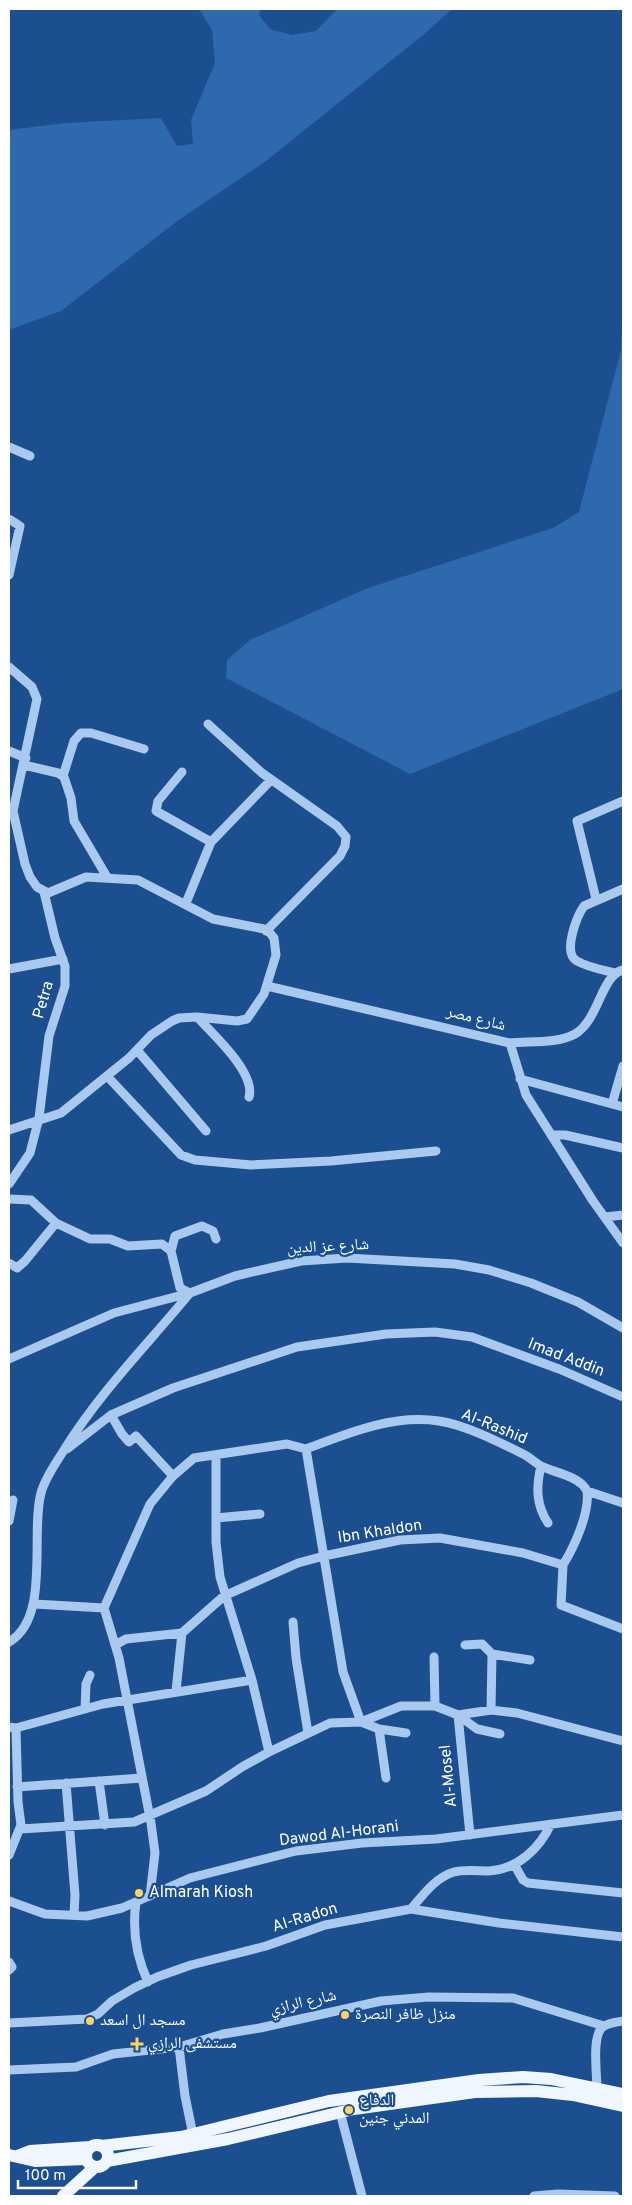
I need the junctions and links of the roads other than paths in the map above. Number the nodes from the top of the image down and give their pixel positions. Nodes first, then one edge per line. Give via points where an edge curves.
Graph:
1 (9, 447) edge
2 (30, 456) dead end
3 (9, 519) edge
4 (9, 575) edge
5 (9, 667) edge
6 (208, 724) dead end
7 (144, 749) dead end
8 (9, 751) edge
9 (25, 762) junction
10 (182, 772) dead end
11 (63, 776) junction
12 (271, 780) junction
13 (623, 801) edge
14 (211, 842) junction
15 (107, 878) junction
16 (623, 889) edge
17 (44, 892) junction
18 (596, 900) junction
19 (186, 903) junction
20 (266, 931) junction
21 (63, 958) junction
22 (9, 969) edge
23 (619, 972) edge
24 (267, 986) junction
25 (197, 1017) junction
26 (510, 1043) junction
27 (137, 1050) junction
28 (623, 1066) edge
29 (107, 1076) junction
30 (520, 1079) junction
31 (249, 1097) dead end
32 (612, 1104) junction
33 (623, 1107) edge
34 (40, 1118) junction
35 (9, 1130) edge
36 (206, 1131) dead end
37 (551, 1135) junction
38 (623, 1148) edge
39 (436, 1150) dead end
40 (9, 1184) edge
41 (9, 1199) edge
42 (623, 1216) edge
43 (605, 1217) junction
44 (56, 1223) junction
45 (216, 1239) dead end
46 (623, 1243) edge
47 (171, 1251) junction
48 (9, 1263) edge
49 (190, 1293) junction
50 (623, 1328) edge
51 (9, 1359) edge
52 (623, 1397) edge
53 (111, 1415) junction
54 (306, 1449) junction
55 (63, 1452) junction
56 (216, 1455) junction
57 (541, 1466) junction
58 (173, 1476) junction
59 (587, 1491) junction
60 (13, 1500) dead end
61 (623, 1503) edge
62 (260, 1514) dead end
63 (216, 1518) junction
64 (9, 1521) edge
65 (548, 1523) dead end
66 (324, 1556) junction
67 (563, 1565) junction
68 (226, 1595) junction
69 (34, 1604) junction
70 (104, 1608) junction
71 (293, 1622) dead end
72 (623, 1629) edge
73 (182, 1633) junction
74 (9, 1642) edge
75 (466, 1644) dead end
76 (115, 1645) junction
77 (492, 1654) junction
78 (434, 1658) dead end
79 (530, 1660) dead end
80 (90, 1675) dead end
81 (252, 1680) junction
82 (176, 1691) junction
83 (127, 1700) junction
84 (435, 1706) junction
85 (85, 1709) junction
86 (491, 1710) junction
87 (458, 1715) junction
88 (361, 1722) junction
89 (12, 1728) edge
90 (379, 1729) junction
91 (308, 1733) junction
92 (406, 1733) dead end
93 (500, 1734) dead end
94 (623, 1740) edge
95 (268, 1752) junction
96 (142, 1778) junction
97 (386, 1778) dead end
98 (99, 1781) junction
99 (66, 1784) junction
100 (17, 1787) junction
101 (149, 1816) junction
102 (623, 1816) edge
103 (550, 1824) junction
104 (105, 1825) junction
105 (69, 1827) junction
106 (20, 1829) junction
107 (470, 1835) junction
108 (9, 1856) edge
109 (514, 1864) junction
110 (623, 1893) edge
111 (150, 1896) junction
112 (9, 1901) edge
113 (136, 1902) junction
114 (411, 1909) junction
115 (74, 1916) junction
116 (623, 1937) edge
117 (9, 1962) edge
118 (9, 1970) edge
119 (148, 1982) junction
120 (623, 2021) edge
121 (9, 2023) edge
122 (604, 2026) junction
123 (179, 2047) junction
124 (9, 2070) edge
125 (591, 2092) junction
126 (623, 2094) edge
127 (623, 2106) edge
128 (340, 2112) junction
129 (193, 2135) junction
130 (93, 2155) junction
131 (13, 2156) edge
132 (63, 2196) edge
133 (362, 2196) edge
134 (534, 2196) edge
135 (615, 2196) edge

1 - 2 street
3 - 4 street via 20,526
5 - 9 street via 36,694
6 - 12 street
7 - 11 street via 81,733 74,741
8 - 9 street
9 - 11 street
9 - 17 street via 14,800 14,821 30,877
10 - 14 street via 158,801 156,811
11 - 15 street via 71,798 74,821
12 - 14 street
12 - 20 street via 337,826 346,841 340,856
13 - 18 street via 577,821
14 - 19 street
15 - 17 street via 86,878 53,893
15 - 19 street via 138,880
16 - 18 street
17 - 21 street, Petra
18 - 23 street via 584,906 580,913 573,933 571,955 576,961
19 - 20 street via 213,919
20 - 24 street via 274,938 276,946
21 - 22 street
21 - 34 street, Petra via 65,986 47,1046
23 - 26 street via 591,1020 576,1034 556,1040
24 - 25 street via 246,1019
24 - 26 street, شارع مصر
25 - 27 street via 179,1018 163,1026
25 - 31 street via 243,1070 250,1085
26 - 30 street, شارع مصر
27 - 29 street
27 - 36 street
28 - 32 street
29 - 34 street via 61,1113
29 - 39 street via 181,1155 195,1160 251,1165
30 - 32 street
30 - 37 street, شارع مصر
32 - 33 street
34 - 35 street
34 - 40 street, Petra via 30,1153
37 - 38 street
37 - 43 street, شارع مصر
41 - 44 street via 31,1200
42 - 43 street
43 - 46 street, شارع مصر
44 - 47 street via 90,1238 110,1239 128,1246 162,1244
44 - 48 street via 18,1268
45 - 47 street via 213,1231 202,1226 175,1236
47 - 49 street via 178,1286
49 - 50 street, شارع عز الدين via 235,1276 301,1261 347,1258 408,1260 489,1270 531,1283 578,1302
49 - 51 street, شارع عز الدين via 114,1313
49 - 55 street via 86,1414
52 - 53 street, Imad Addin via 559,1369 460,1334 435,1332 315,1343 173,1388
53 - 55 street, Imad Addin
53 - 58 street via 129,1442 136,1436
54 - 56 street via 287,1444
54 - 57 street, Al-Rashid via 352,1431 395,1421 440,1421 480,1434
54 - 66 street
55 - 69 street via 42,1489 37,1510
56 - 58 street via 198,1456
56 - 63 street
57 - 59 street, Al-Rashid via 580,1482
57 - 65 street via 538,1479 540,1510
58 - 70 street via 150,1504
59 - 61 street, Al-Rashid
59 - 67 street via 576,1544
60 - 64 street
62 - 63 street
63 - 68 street via 220,1577
66 - 67 street, Ibn Khaldon via 400,1540 440,1538 523,1553
66 - 68 street, Ibn Khaldon
66 - 88 street via 343,1672
67 - 72 street via 561,1605
68 - 73 street, Ibn Khaldon
68 - 81 street
69 - 70 street
69 - 74 street via 19,1636
70 - 76 street
71 - 91 street
73 - 76 street via 126,1639
73 - 82 street
75 - 77 street via 482,1644
76 - 83 street
77 - 79 street
77 - 86 street
78 - 84 street
80 - 85 street via 86,1684
81 - 82 street
81 - 95 street
82 - 83 street
83 - 85 street
83 - 96 street
84 - 87 street
84 - 88 street via 401,1706
85 - 89 street
86 - 87 street
86 - 94 street via 517,1713
87 - 93 street via 477,1728
87 - 107 street, Al-Mosel
88 - 90 street
88 - 91 street via 330,1723
89 - 100 street
90 - 92 street
90 - 97 street
91 - 95 street
95 - 101 street via 206,1791
96 - 98 street
96 - 101 street
98 - 99 street
98 - 104 street
99 - 100 street
99 - 105 street
100 - 106 street
101 - 104 street via 128,1824
101 - 111 street via 155,1850
102 - 103 street, Dawod Al-Horani
103 - 107 street, Dawod Al-Horani
103 - 109 street via 536,1848
104 - 105 street
105 - 106 street
105 - 115 street
106 - 108 street
107 - 111 street, Dawod Al-Horani via 296,1851 190,1878
109 - 110 street via 528,1883
109 - 114 street via 494,1870 449,1874 432,1885
111 - 113 street, Dawod Al-Horani
112 - 115 street, Dawod Al-Horani via 45,1914
113 - 115 street, Dawod Al-Horani via 87,1916
113 - 119 street via 135,1938
114 - 116 street, Al-Radon
114 - 119 street, Al-Radon via 325,1925 266,1946 191,1965
117 - 118 street via 12,1967
119 - 121 street, Al-Radon via 87,2019
120 - 122 street
122 - 123 street, شارع الرازي via 513,1998 429,1997 381,2001 223,2034
122 - 125 street via 598,2036
123 - 124 street, شارع الرازي via 113,2054 76,2068
123 - 129 street
125 - 126 main road
125 - 127 main road
125 - 128 main road via 483,2091
125 - 129 main road via 523,2077 479,2080 329,2101
128 - 130 main road via 228,2139 107,2160 102,2166
128 - 133 street
129 - 130 main road
130 - 131 main road via 30,2151
130 - 132 main road
134 - 135 street

